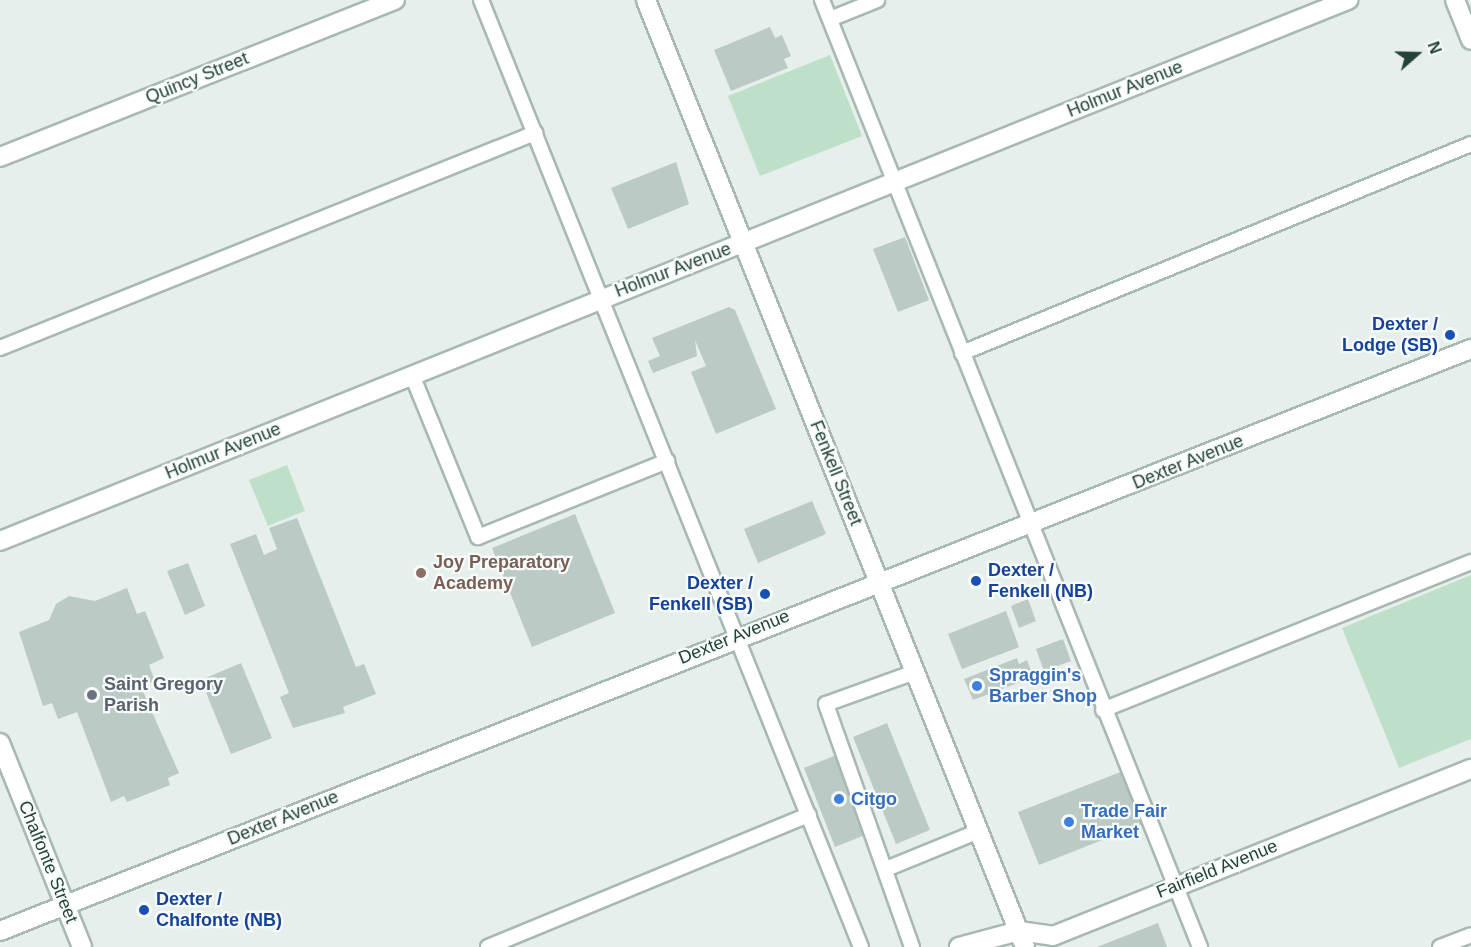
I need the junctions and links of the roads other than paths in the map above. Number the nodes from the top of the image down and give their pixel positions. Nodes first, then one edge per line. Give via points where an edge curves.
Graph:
1 (395, 0) edge
2 (481, 0) edge
3 (646, 0) edge
4 (822, 0) edge
5 (877, 0) edge
6 (1348, 0) edge
7 (1455, 0) edge
8 (830, 19) junction
9 (1471, 40) edge
10 (535, 133) junction
11 (1471, 144) edge
12 (0, 157) edge
13 (895, 182) junction
14 (743, 242) junction
15 (601, 298) junction
16 (0, 348) edge
17 (1471, 349) edge
18 (962, 353) junction
19 (412, 375) junction
20 (667, 461) junction
21 (1029, 525) junction
22 (0, 541) edge
23 (1471, 562) edge
24 (879, 582) junction
25 (738, 636) junction
26 (915, 672) junction
27 (1103, 710) junction
28 (0, 743) edge
29 (1471, 769) edge
30 (809, 815) junction
31 (979, 831) junction
32 (886, 869) junction
33 (1174, 886) junction
34 (65, 905) junction
35 (0, 931) edge
36 (1471, 934) edge
37 (1022, 939) edge
38 (82, 947) edge
39 (488, 947) edge
40 (861, 947) edge
41 (912, 947) edge
42 (959, 947) edge
43 (1200, 947) edge
44 (1440, 947) edge

1 - 12 street, Quincy Street
2 - 10 lane
3 - 14 street, Fenkell Street
4 - 8 lane
5 - 8 lane
6 - 13 street, Holmur Avenue
7 - 9 street
8 - 13 lane
10 - 15 lane
10 - 16 lane
11 - 18 lane
13 - 14 street, Holmur Avenue
13 - 18 lane
14 - 15 street, Holmur Avenue
14 - 24 street, Fenkell Street
15 - 19 street, Holmur Avenue
15 - 20 lane
17 - 21 street, Dexter Avenue
18 - 21 lane
19 - 20 lane via 478,537
19 - 22 street, Holmur Avenue
20 - 25 lane
21 - 24 street, Dexter Avenue
21 - 27 lane
23 - 27 lane
24 - 25 street, Dexter Avenue
24 - 26 street, Fenkell Street
25 - 30 lane
25 - 34 street, Dexter Avenue
26 - 31 street, Fenkell Street
26 - 32 lane via 826,704
27 - 33 lane
28 - 34 street, Chalfonte Street
29 - 33 street, Fairfield Avenue
30 - 39 lane
30 - 40 lane
31 - 32 lane
31 - 37 street, Fenkell Street
32 - 41 lane
33 - 37 street, Fairfield Avenue via 1053,936
33 - 43 lane
34 - 35 street, Dexter Avenue
34 - 38 street, Chalfonte Street
36 - 44 lane
37 - 42 street, Fairfield Avenue

